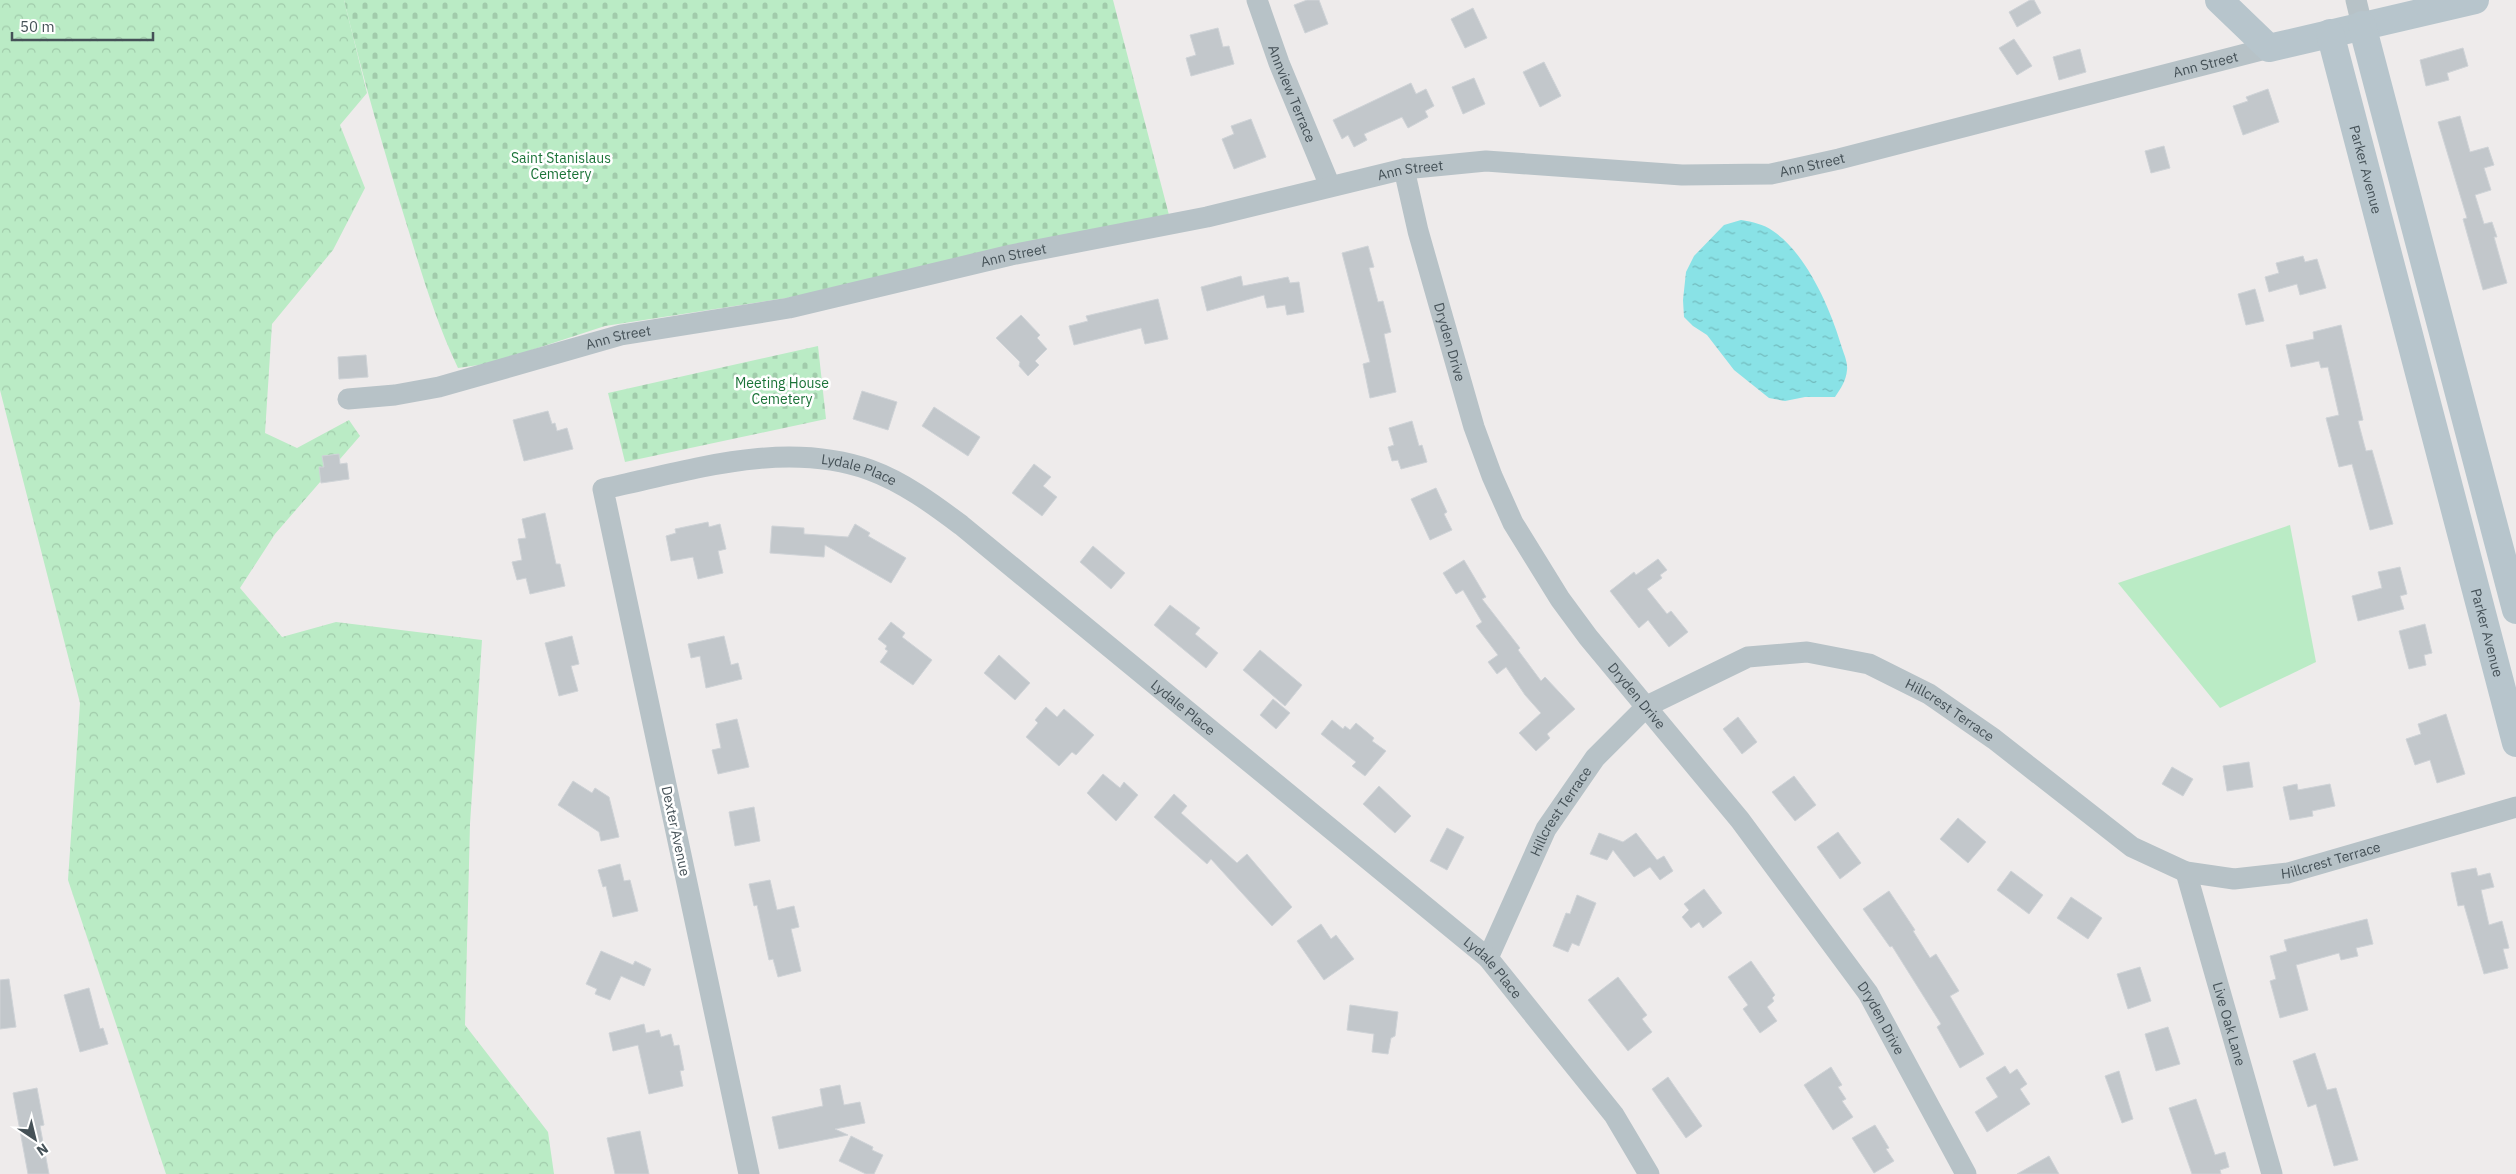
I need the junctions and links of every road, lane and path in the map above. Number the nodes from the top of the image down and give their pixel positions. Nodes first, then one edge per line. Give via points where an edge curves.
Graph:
1 (1257, 0) edge
2 (2219, 0) edge
3 (2475, 0) edge
4 (2359, 13) edge
5 (2330, 33) junction
6 (2269, 48) junction
7 (1404, 170) junction
8 (1330, 186) junction
9 (2433, 297) junction
10 (2401, 305) junction
11 (348, 399) dead end
12 (604, 489) joint
13 (2498, 542) junction
14 (2465, 550) junction
15 (2516, 610) edge
16 (1647, 706) junction
17 (2516, 744) edge
18 (2516, 807) edge
19 (2186, 872) junction
20 (1488, 958) junction
21 (749, 1174) edge
22 (1650, 1174) edge
23 (1966, 1174) edge
24 (2272, 1174) edge

1 - 8 street, Annview Terrace via 1279,63
2 - 6 street
3 - 4 street, Ann Street
4 - 5 street, Ann Street
4 - 9 street
5 - 6 street, Ann Street
5 - 10 street, Parker Avenue
6 - 7 street, Ann Street via 1771,174 1682,175 1486,161
7 - 8 street, Ann Street
7 - 16 street, Dryden Drive via 1418,231 1474,427 1513,523 1560,599
8 - 11 street, Ann Street via 1207,217 1011,255 789,308 622,335 439,387
9 - 10 street
9 - 13 street
10 - 14 street, Parker Avenue
12 - 20 street, Lydale Place via 763,458 834,462 869,470 901,485 961,525
12 - 21 street, Dexter Avenue
13 - 14 street
13 - 15 street
14 - 17 street, Parker Avenue
16 - 19 street, Hillcrest Terrace via 1748,657 1807,652 1869,664 1929,694 1994,739 2132,847
16 - 20 street, Hillcrest Terrace via 1595,758 1546,830
16 - 23 street, Dryden Drive via 1740,820 1868,993
18 - 19 street, Hillcrest Terrace via 2288,873 2234,879
19 - 24 street, Live Oak Lane
20 - 22 street, Lydale Place via 1614,1115

